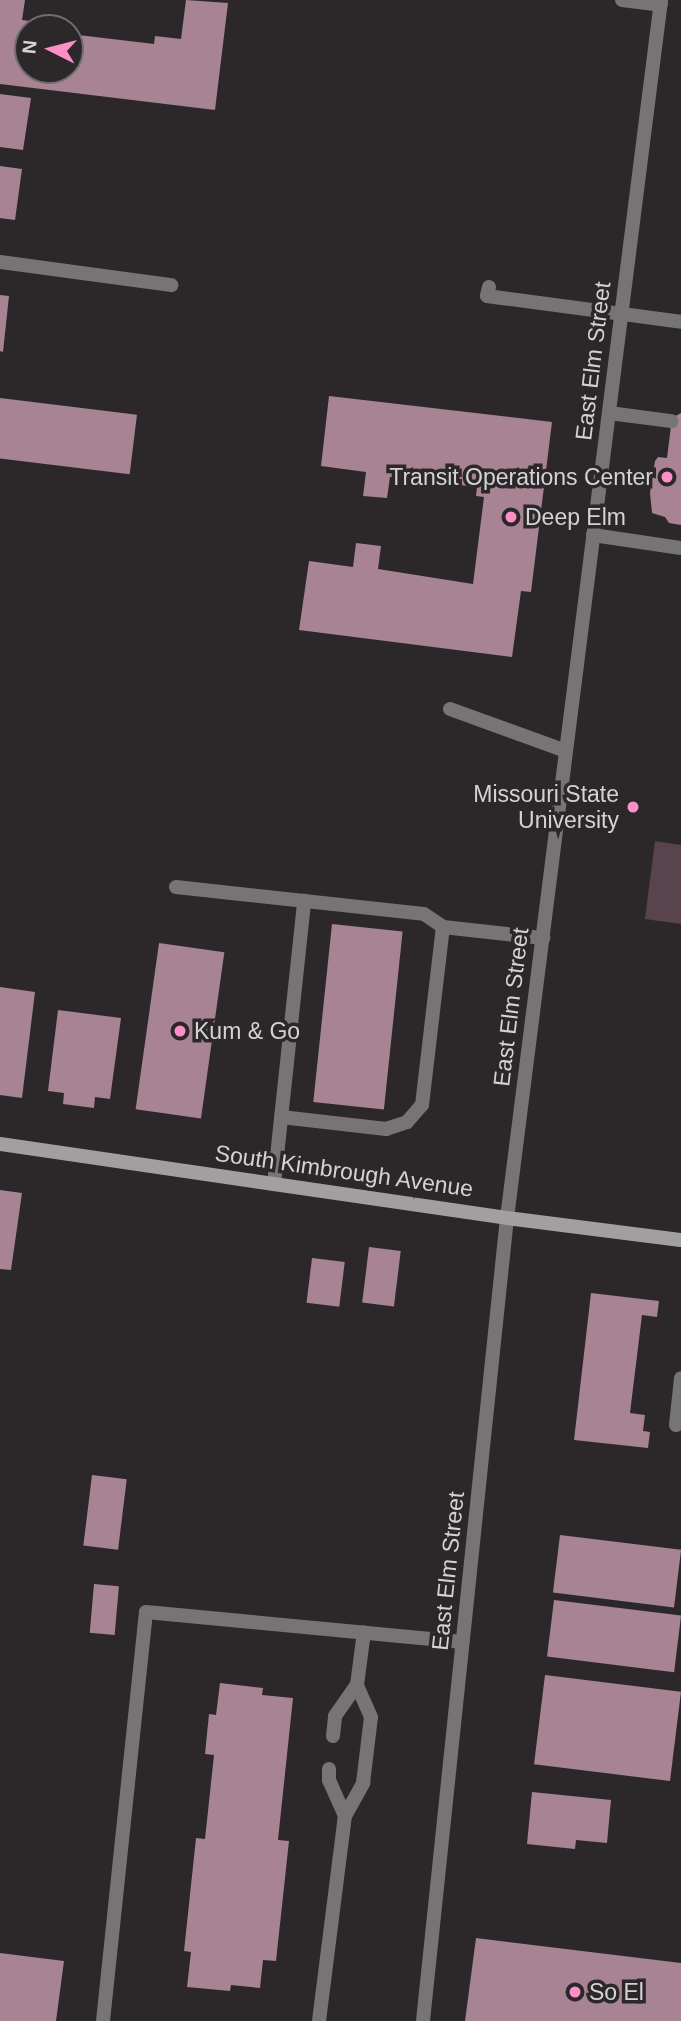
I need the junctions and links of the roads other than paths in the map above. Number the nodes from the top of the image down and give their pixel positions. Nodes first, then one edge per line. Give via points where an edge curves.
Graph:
1 (622, 0) edge
2 (661, 3) edge
3 (0, 262) edge
4 (171, 285) dead end
5 (489, 287) dead end
6 (622, 313) junction
7 (681, 322) edge
8 (609, 413) junction
9 (671, 421) dead end
10 (593, 535) junction
11 (681, 548) edge
12 (450, 709) dead end
13 (566, 751) junction
14 (176, 887) dead end
15 (304, 901) junction
16 (443, 927) junction
17 (543, 938) junction
18 (281, 1117) junction
19 (0, 1144) edge
20 (274, 1184) junction
21 (508, 1218) junction
22 (681, 1240) edge
23 (681, 1378) edge
24 (676, 1425) dead end
25 (364, 1632) junction
26 (463, 1642) junction
27 (357, 1685) junction
28 (333, 1736) dead end
29 (329, 1769) dead end
30 (345, 1816) junction
31 (103, 2021) edge
32 (319, 2021) edge
33 (423, 2021) edge

1 - 2 street
2 - 6 street, East Elm Street
3 - 4 street
5 - 6 street via 487,296
6 - 7 street
6 - 8 street, East Elm Street
8 - 9 street
8 - 10 street, East Elm Street
10 - 11 street
10 - 13 street, East Elm Street
12 - 13 street
13 - 17 street, East Elm Street
14 - 15 street
15 - 16 street via 424,914
15 - 18 street
16 - 17 street
16 - 18 street via 422,1105 407,1122 386,1129
17 - 21 street, East Elm Street
18 - 20 street
19 - 20 main road, South Kimbrough Avenue
20 - 21 main road, South Kimbrough Avenue
21 - 22 main road, South Kimbrough Avenue
21 - 26 street, East Elm Street
23 - 24 street
25 - 26 street
25 - 27 street
25 - 31 street via 146,1612
26 - 33 street, East Elm Street
27 - 28 street via 335,1716
27 - 30 street via 371,1717 363,1783
29 - 30 street via 329,1780
30 - 32 street

